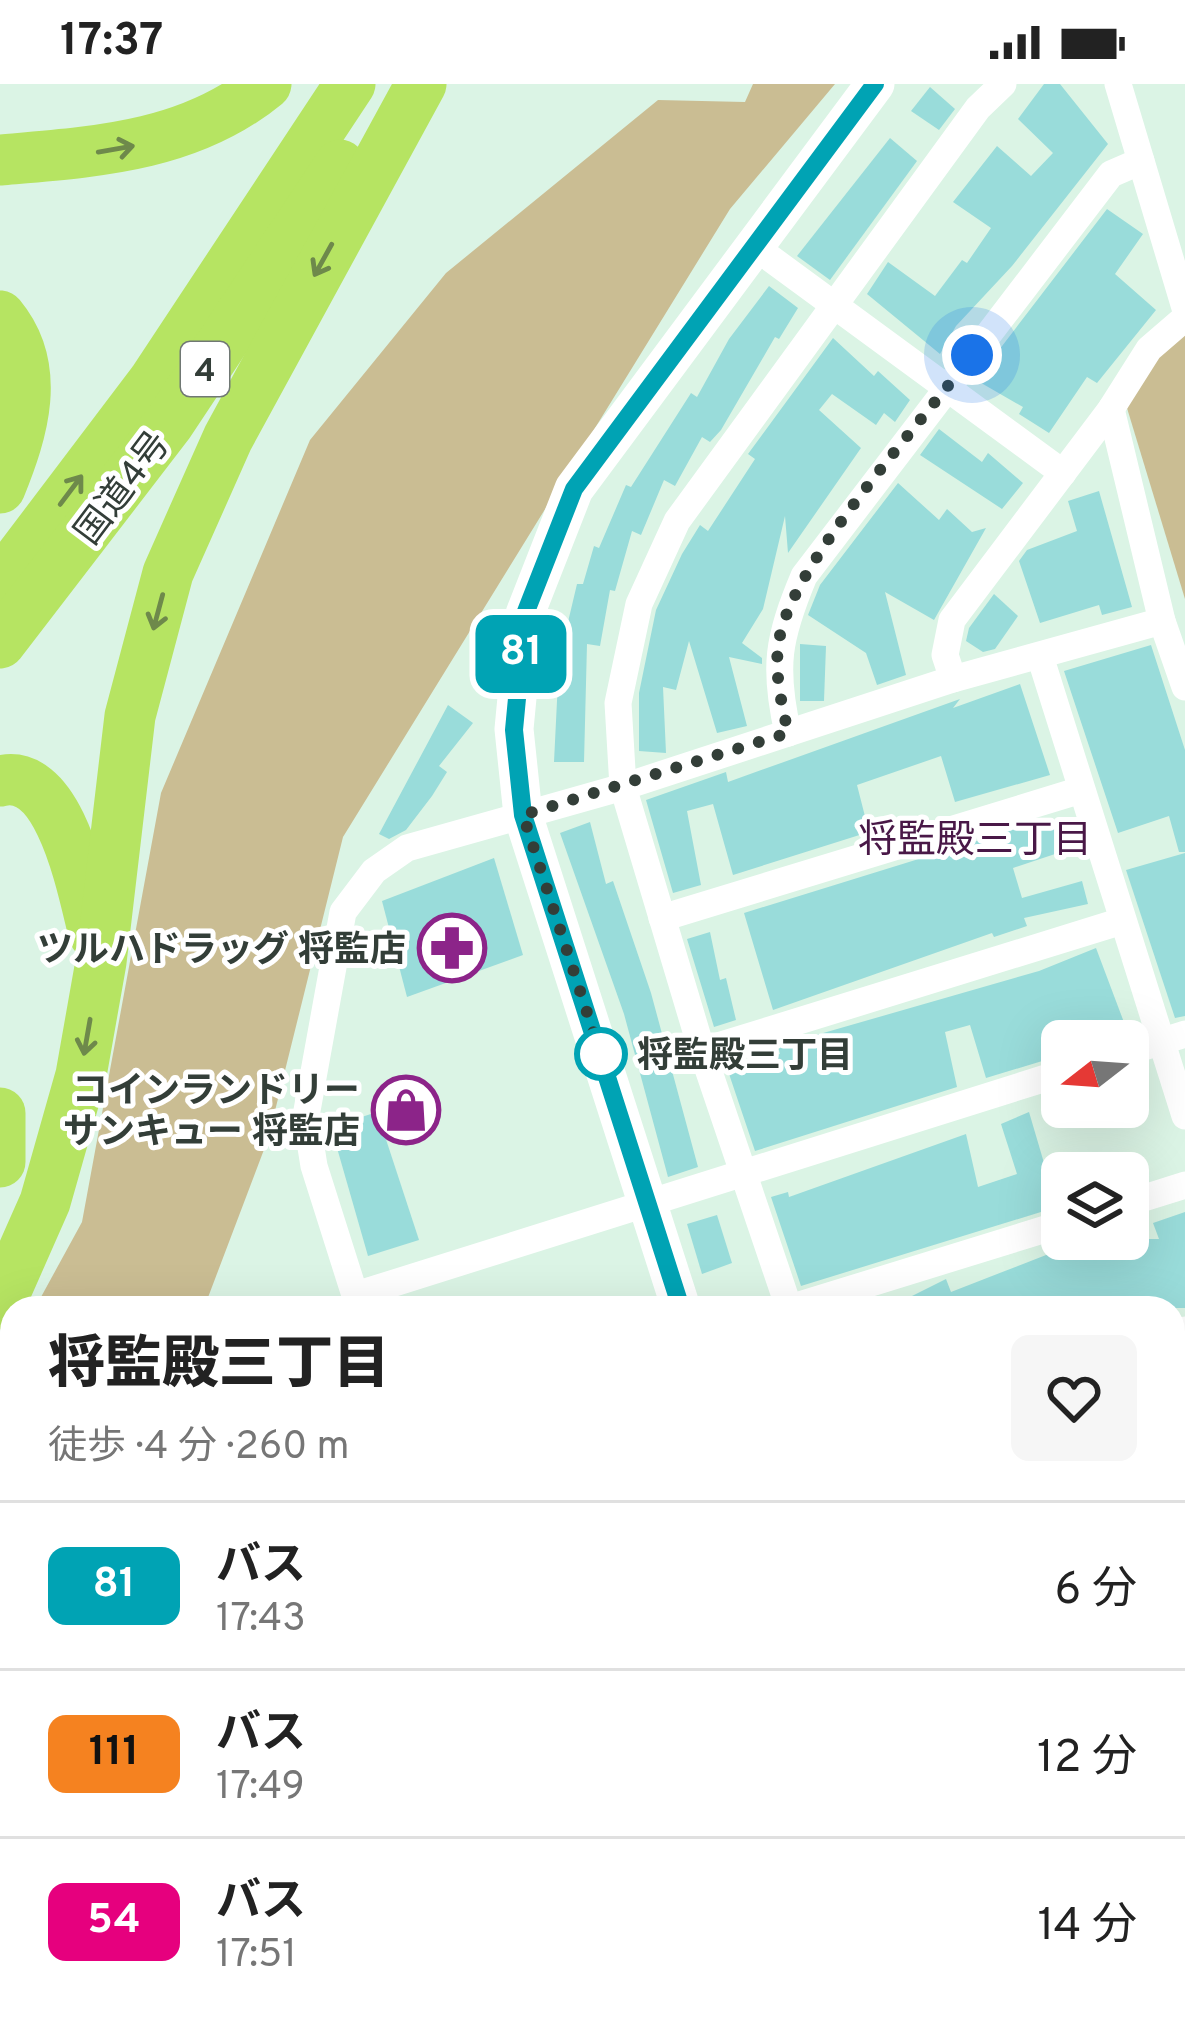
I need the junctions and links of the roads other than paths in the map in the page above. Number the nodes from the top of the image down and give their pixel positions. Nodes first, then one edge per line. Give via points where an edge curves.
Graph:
1 (266, 84) edge
2 (350, 84) edge
3 (393, 84) edge
4 (421, 84) edge
5 (875, 84) edge
6 (1003, 84) edge
7 (1118, 84) edge
8 (0, 160) edge
9 (1141, 161) junction
10 (755, 247) junction
11 (833, 304) junction
12 (1185, 308) edge
13 (0, 316) edge
14 (1185, 318) edge
15 (948, 388) junction
16 (1112, 409) junction
17 (1064, 473) junction
18 (0, 488) edge
19 (0, 584) edge
20 (1162, 621) junction
21 (0, 643) edge
22 (1040, 656) junction
23 (952, 679) junction
24 (1185, 687) edge
25 (788, 733) junction
26 (0, 782) edge
27 (622, 787) junction
28 (1081, 790) junction
29 (523, 815) junction
30 (662, 918) junction
31 (1122, 921) junction
32 (101, 962) junction
33 (1175, 1037) edge
34 (702, 1051) junction
35 (1041, 1080) edge
36 (0, 1112) edge
37 (1185, 1116) edge
38 (0, 1162) edge
39 (746, 1174) junction
40 (1185, 1185) edge
41 (1149, 1196) edge
42 (649, 1204) junction
43 (1041, 1230) edge
44 (4, 1296) edge
45 (355, 1296) edge
46 (375, 1296) edge
47 (677, 1296) edge
48 (786, 1296) edge
49 (828, 1296) edge

8 -> 1 highway via 156,141
19 -> 2 highway, 国道4号 / 4 via 153,382
3 - 21 highway, 国道4号 / 4 via 169,423
4 -> 32 highway via 228,438 168,573 130,716
5 - 10 street
6 - 11 street
7 - 9 street
9 - 12 street
9 - 15 street via 1111,174
10 - 11 street
10 - 29 street via 574,489 525,614 514,730
11 - 15 street
11 - 27 street via 676,521 639,604 617,703
13 - 18 highway via 28,385
14 - 16 street via 1149,349
15 - 17 street
15 - 25 street via 804,576 781,633 777,682
16 - 17 street
16 - 20 street
17 - 23 street via 952,620 945,655
20 - 22 street
20 - 24 street
22 - 23 street
22 - 28 street
23 - 25 street
25 - 27 street
26 - 32 highway via 34,787 50,805 74,855
27 - 29 street
27 - 30 street
28 - 30 street
28 - 31 street
29 - 42 street
29 - 45 street via 407,848 374,871 343,912 306,1116
30 - 34 street
31 - 33 street
31 - 34 street
32 -> 44 highway via 81,1075 45,1202
33 - 37 street
34 - 39 street
35 - 39 street
36 - 38 highway
39 - 42 street
39 - 48 street
40 - 41 street
42 - 46 street
42 - 47 street
43 - 49 street

